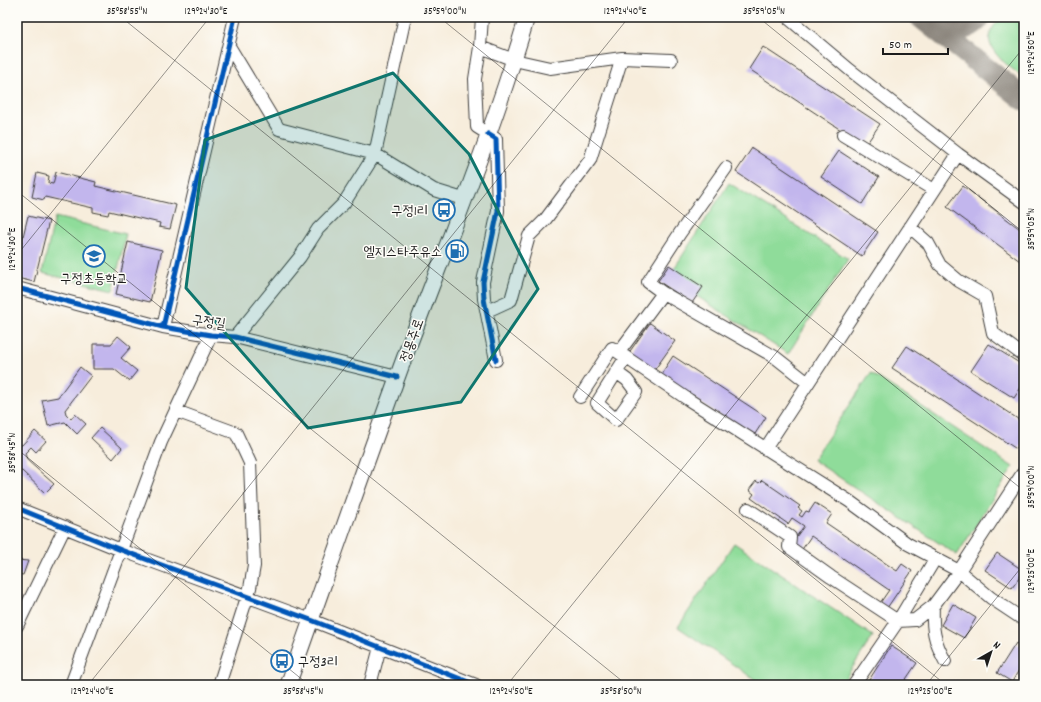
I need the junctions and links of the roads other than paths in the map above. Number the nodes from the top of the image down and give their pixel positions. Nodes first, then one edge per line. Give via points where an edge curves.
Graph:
1 (235, 17) edge
2 (405, 17) edge
3 (482, 17) edge
4 (527, 17) edge
5 (788, 17) edge
6 (229, 46) junction
7 (480, 47) junction
8 (622, 58) junction
9 (514, 60) junction
10 (671, 60) dead end
11 (488, 134) junction
12 (843, 135) dead end
13 (375, 154) junction
14 (958, 154) junction
15 (726, 168) dead end
16 (934, 190) junction
17 (463, 200) junction
18 (1024, 202) edge
19 (910, 227) junction
20 (17, 288) edge
21 (663, 293) junction
22 (486, 311) junction
23 (163, 327) junction
24 (211, 335) junction
25 (235, 337) junction
26 (623, 355) junction
27 (1024, 356) edge
28 (496, 360) dead end
29 (616, 372) dead end
30 (397, 377) junction
31 (808, 383) junction
32 (580, 397) dead end
33 (176, 411) junction
34 (765, 449) junction
35 (1024, 471) edge
36 (17, 508) edge
37 (748, 509) dead end
38 (65, 527) junction
39 (121, 550) junction
40 (935, 559) junction
41 (959, 571) junction
42 (248, 596) junction
43 (933, 606) junction
44 (311, 620) junction
45 (1024, 620) edge
46 (898, 621) junction
47 (17, 626) edge
48 (380, 647) junction
49 (945, 661) dead end
50 (70, 685) edge
51 (219, 685) edge
52 (288, 685) edge
53 (370, 685) edge
54 (476, 685) edge
55 (854, 685) edge

1 - 6 street
2 - 13 street
3 - 7 street
4 - 9 main road, 정몽주로
5 - 14 street via 850,70
6 - 13 street via 279,129
6 - 23 street
7 - 9 street
7 - 11 street via 475,78 477,127
8 - 9 street via 550,68
8 - 10 street
8 - 22 street via 590,160 545,220 529,236 511,300
9 - 11 main road, 정몽주로
11 - 17 main road, 정몽주로
11 - 22 street via 496,139 498,211 483,282
12 - 16 street
13 - 17 street via 434,190
13 - 25 street via 344,203 318,229 300,257
14 - 16 street
14 - 18 street
15 - 21 street via 648,282
16 - 19 street
17 - 30 main road, 정몽주로
19 - 27 street via 928,243 940,265 959,281 985,296 993,333
19 - 31 street
20 - 23 street, 구정길
21 - 26 street
21 - 31 street via 775,357
22 - 28 street
23 - 24 street, 구정길
24 - 25 street, 구정길
24 - 33 street
25 - 30 street, 구정길
26 - 29 street
26 - 32 street via 612,348
26 - 34 street
30 - 44 main road, 정몽주로
31 - 34 street
33 - 39 street via 161,442
33 - 42 street via 236,433 250,463 254,566
34 - 40 street via 849,501 908,544
35 - 41 street
36 - 38 street
37 - 46 street via 790,537 789,546
38 - 39 street
38 - 47 street
39 - 42 street
39 - 50 street
40 - 41 street
40 - 46 street
41 - 43 street
41 - 45 street via 991,598
42 - 44 street
42 - 51 street
43 - 46 street via 915,620
43 - 49 street via 932,624 937,647
44 - 48 street
44 - 52 main road, 정몽주로
46 - 55 street
48 - 53 street
48 - 54 street

